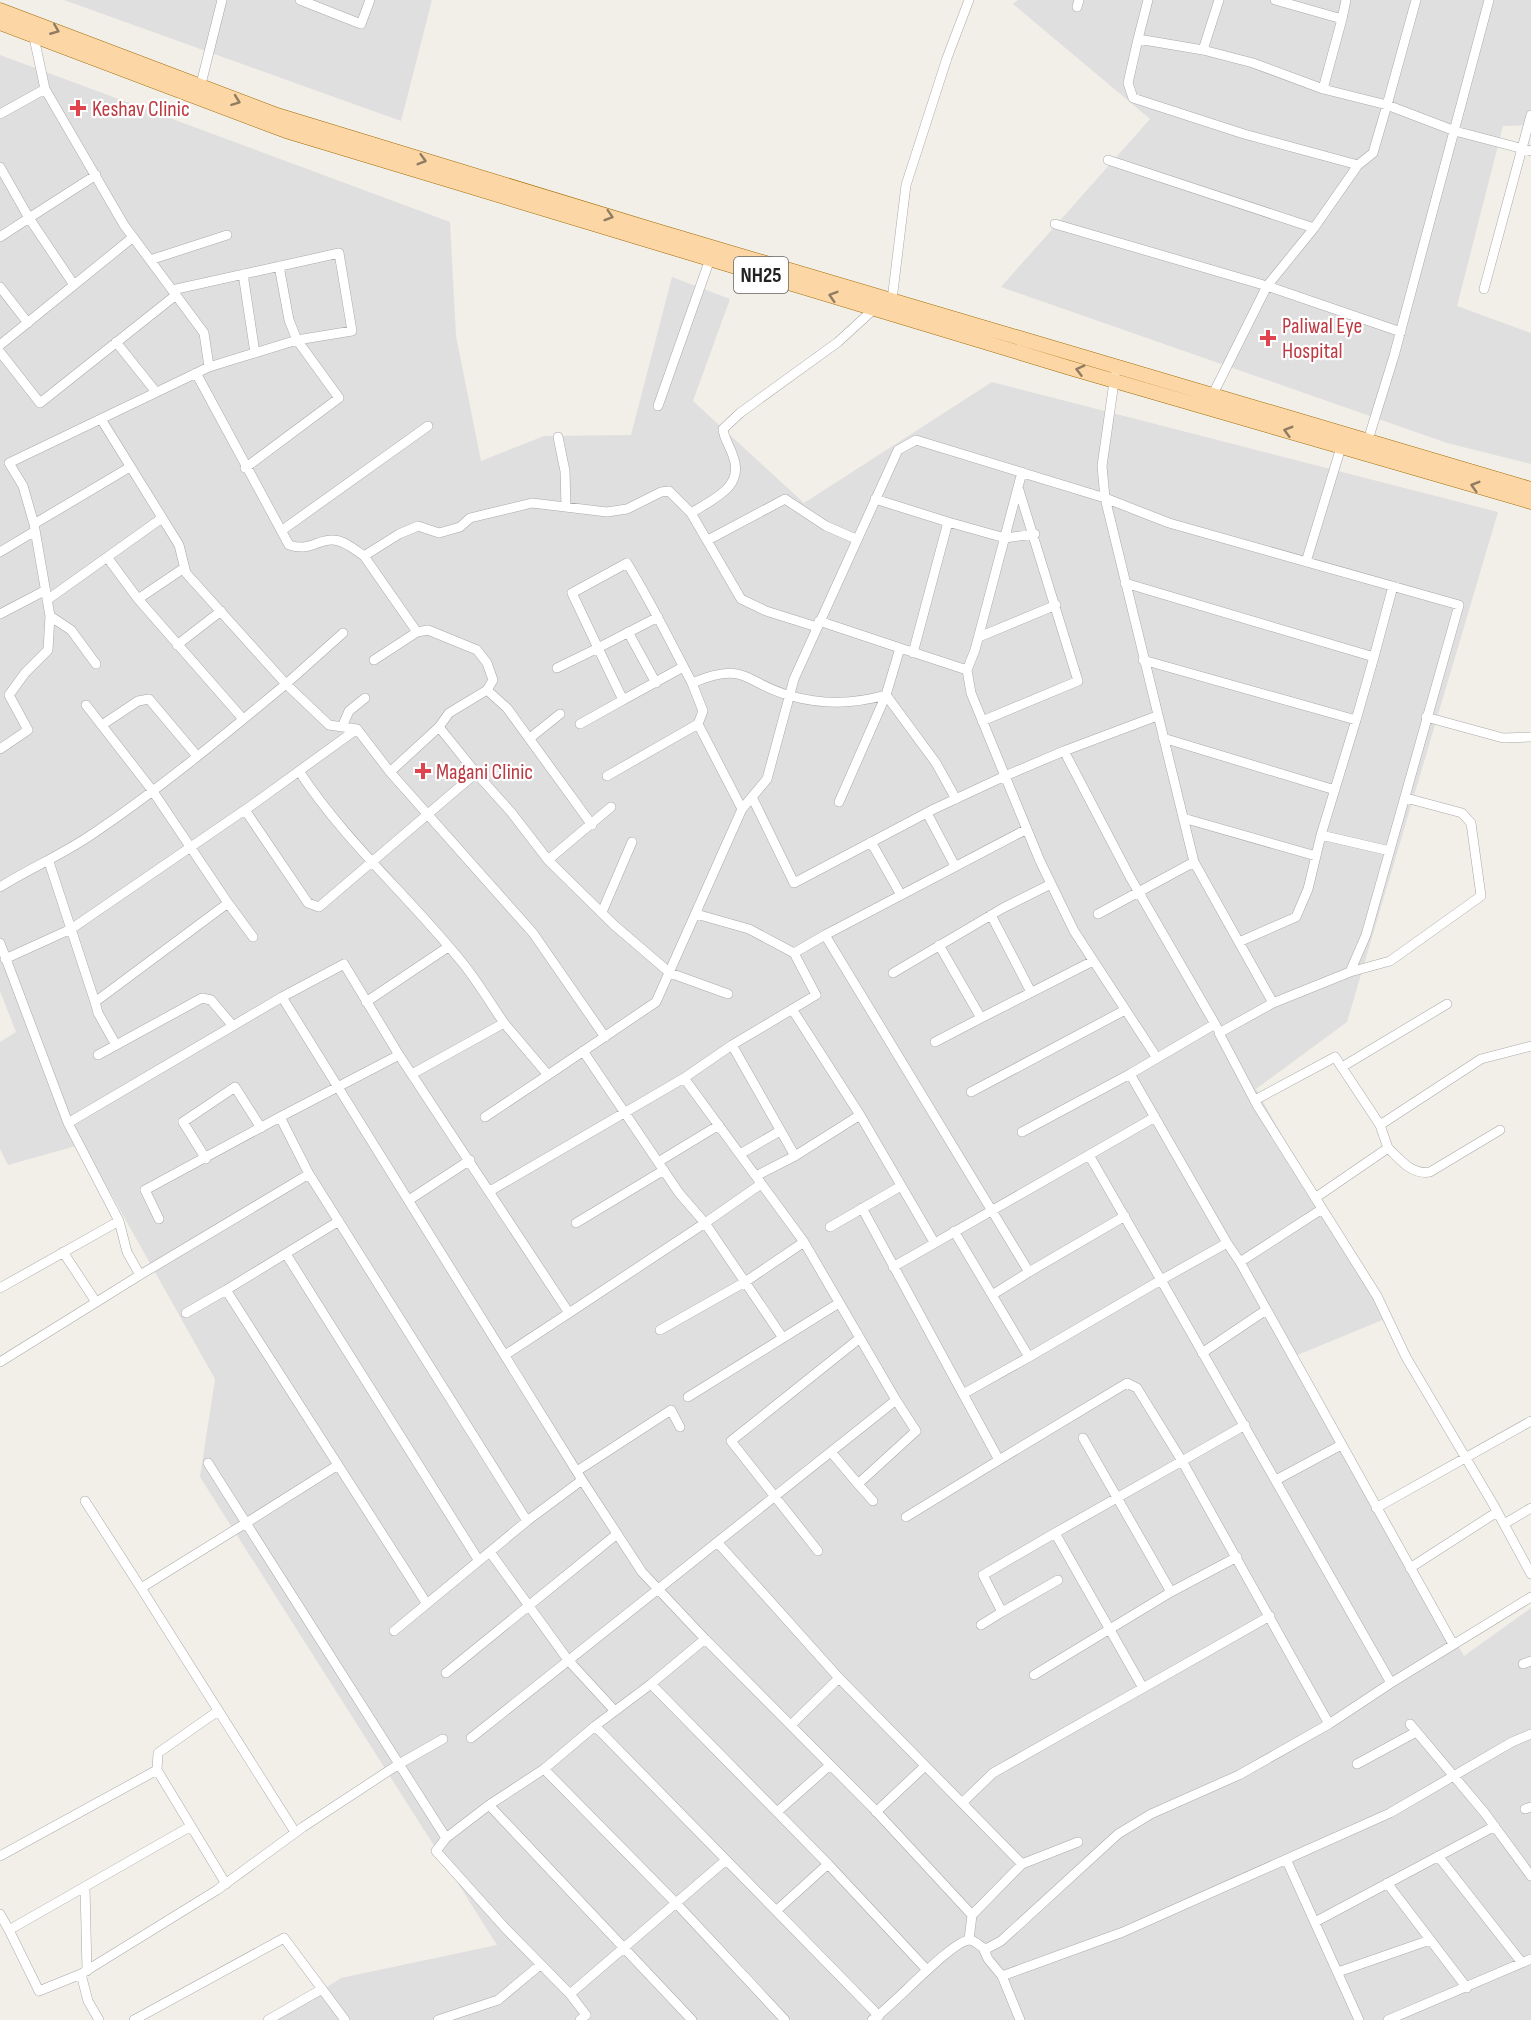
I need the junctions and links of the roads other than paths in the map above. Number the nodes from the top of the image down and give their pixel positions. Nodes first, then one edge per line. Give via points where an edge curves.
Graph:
1 (222, 0) edge
2 (300, 0) edge
3 (370, 0) edge
4 (969, 0) edge
5 (1148, 0) edge
6 (1218, 0) edge
7 (1275, 0) edge
8 (1346, 0) edge
9 (1416, 0) edge
10 (1489, 0) edge
11 (0, 10) edge
12 (1342, 19) junction
13 (31, 21) junction
14 (0, 23) edge
15 (34, 37) junction
16 (1138, 39) junction
17 (1203, 50) junction
18 (200, 88) junction
19 (45, 89) junction
20 (1323, 89) junction
21 (1388, 105) junction
22 (0, 114) edge
23 (1531, 115) edge
24 (1455, 131) junction
25 (1526, 150) edge
26 (1108, 160) dead end
27 (1358, 165) junction
28 (0, 167) edge
29 (96, 175) junction
30 (29, 218) junction
31 (1055, 224) dead end
32 (1314, 228) junction
33 (227, 235) dead end
34 (0, 237) edge
35 (132, 238) junction
36 (710, 259) junction
37 (150, 260) junction
38 (279, 266) junction
39 (243, 274) junction
40 (74, 285) junction
41 (1267, 286) junction
42 (0, 287) edge
43 (1484, 289) dead end
44 (174, 292) junction
45 (892, 300) junction
46 (874, 309) junction
47 (28, 323) junction
48 (1401, 332) junction
49 (297, 340) junction
50 (116, 342) junction
51 (0, 345) edge
52 (0, 352) edge
53 (255, 353) junction
54 (209, 367) junction
55 (196, 373) junction
56 (1116, 373) junction
57 (156, 392) junction
58 (1212, 396) junction
59 (658, 406) dead end
60 (101, 419) junction
61 (428, 426) dead end
62 (558, 437) dead end
63 (1343, 439) junction
64 (1368, 440) junction
65 (4, 465) edge
66 (130, 467) junction
67 (245, 468) junction
68 (1022, 472) junction
69 (1018, 487) junction
70 (1531, 489) edge
71 (1105, 498) junction
72 (875, 499) junction
73 (1531, 502) edge
74 (566, 507) junction
75 (691, 513) junction
76 (162, 518) junction
77 (948, 522) junction
78 (34, 527) junction
79 (281, 531) junction
80 (1035, 534) junction
81 (1005, 538) junction
82 (856, 539) junction
83 (708, 540) junction
84 (0, 552) edge
85 (364, 556) junction
86 (107, 557) junction
87 (1306, 562) junction
88 (184, 568) junction
89 (1125, 583) junction
90 (1394, 586) junction
91 (46, 595) junction
92 (138, 599) junction
93 (1056, 605) junction
94 (221, 611) junction
95 (0, 614) edge
96 (50, 616) junction
97 (658, 617) junction
98 (818, 624) junction
99 (417, 632) junction
100 (628, 632) junction
101 (343, 633) dead end
102 (979, 637) junction
103 (177, 645) junction
104 (598, 648) junction
105 (900, 648) junction
106 (914, 653) junction
107 (1374, 657) junction
108 (374, 660) dead end
109 (1143, 660) junction
110 (96, 664) dead end
111 (683, 667) junction
112 (557, 668) dead end
113 (967, 670) junction
114 (656, 682) junction
115 (692, 683) junction
116 (286, 684) junction
117 (487, 690) junction
118 (5, 693) edge
119 (886, 695) junction
120 (790, 696) junction
121 (365, 698) dead end
122 (623, 700) junction
123 (86, 705) dead end
124 (560, 714) dead end
125 (1157, 716) junction
126 (1426, 717) junction
127 (243, 719) junction
128 (1356, 720) junction
129 (982, 721) junction
130 (580, 724) dead end
131 (698, 724) junction
132 (102, 725) junction
133 (342, 727) junction
134 (439, 727) junction
135 (357, 729) junction
136 (1531, 737) edge
137 (530, 738) junction
138 (1163, 738) junction
139 (0, 749) edge
140 (1064, 751) junction
141 (196, 756) junction
142 (299, 771) junction
143 (390, 772) junction
144 (476, 773) junction
145 (607, 776) dead end
146 (1005, 777) junction
147 (152, 790) junction
148 (1335, 790) junction
149 (752, 798) junction
150 (1406, 798) junction
151 (956, 799) junction
152 (839, 801) dead end
153 (611, 807) dead end
154 (742, 809) junction
155 (245, 810) junction
156 (927, 813) junction
157 (427, 815) junction
158 (1183, 818) junction
159 (591, 825) junction
160 (1027, 829) junction
161 (1321, 835) junction
162 (632, 842) dead end
163 (871, 842) junction
164 (190, 849) junction
165 (1390, 851) junction
166 (1316, 856) junction
167 (548, 860) junction
168 (48, 862) junction
169 (372, 862) junction
170 (1194, 862) junction
171 (955, 867) junction
172 (1051, 884) junction
173 (0, 887) edge
174 (1138, 893) junction
175 (901, 895) junction
176 (228, 903) junction
177 (602, 912) junction
178 (696, 914) junction
179 (1098, 914) dead end
180 (991, 915) junction
181 (72, 929) junction
182 (825, 935) junction
183 (254, 937) dead end
184 (1239, 942) junction
185 (0, 943) edge
186 (939, 945) junction
187 (448, 947) junction
188 (794, 953) junction
189 (5, 960) junction
190 (1094, 961) junction
191 (1350, 972) junction
192 (670, 973) junction
193 (893, 973) dead end
194 (1031, 993) junction
195 (728, 994) dead end
196 (282, 997) junction
197 (95, 1002) junction
198 (366, 1002) junction
199 (1273, 1003) junction
200 (1447, 1004) dead end
201 (792, 1009) junction
202 (1125, 1010) junction
203 (981, 1018) junction
204 (504, 1023) junction
205 (233, 1026) junction
206 (1217, 1029) junction
207 (605, 1036) junction
208 (935, 1042) dead end
209 (116, 1045) junction
210 (732, 1045) junction
211 (1531, 1046) edge
212 (583, 1051) junction
213 (98, 1055) dead end
214 (399, 1055) junction
215 (1157, 1058) junction
216 (1342, 1067) junction
217 (412, 1074) junction
218 (1130, 1074) junction
219 (548, 1075) junction
220 (684, 1078) junction
221 (339, 1089) junction
222 (971, 1092) dead end
223 (1255, 1100) junction
224 (625, 1113) junction
225 (860, 1115) junction
226 (280, 1117) junction
227 (485, 1117) dead end
228 (1155, 1118) junction
229 (68, 1123) junction
230 (719, 1125) junction
231 (1380, 1125) junction
232 (261, 1128) junction
233 (1500, 1130) dead end
234 (780, 1131) junction
235 (1022, 1132) dead end
236 (1388, 1148) junction
237 (740, 1154) junction
238 (795, 1155) junction
239 (1089, 1155) junction
240 (206, 1159) junction
241 (470, 1160) junction
242 (661, 1166) junction
243 (309, 1174) junction
244 (759, 1180) junction
245 (901, 1186) junction
246 (490, 1191) junction
247 (1315, 1198) junction
248 (409, 1200) junction
249 (862, 1208) junction
250 (991, 1209) junction
251 (1322, 1209) junction
252 (1125, 1216) junction
253 (159, 1219) dead end
254 (119, 1221) junction
255 (339, 1221) junction
256 (576, 1223) dead end
257 (705, 1223) junction
258 (830, 1227) dead end
259 (954, 1231) junction
260 (804, 1242) junction
261 (934, 1242) junction
262 (1227, 1243) junction
263 (63, 1252) junction
264 (286, 1254) junction
265 (1240, 1262) junction
266 (893, 1267) junction
267 (1029, 1272) junction
268 (140, 1275) junction
269 (1161, 1280) junction
270 (745, 1282) junction
271 (0, 1288) edge
272 (226, 1290) junction
273 (992, 1294) junction
274 (96, 1302) junction
275 (839, 1303) junction
276 (1266, 1310) junction
277 (186, 1313) dead end
278 (569, 1313) junction
279 (660, 1330) dead end
280 (783, 1338) junction
281 (860, 1338) junction
282 (1202, 1353) junction
283 (505, 1355) junction
284 (1029, 1357) junction
285 (0, 1362) edge
286 (963, 1394) junction
287 (688, 1398) dead end
288 (896, 1400) junction
289 (1531, 1421) edge
290 (1245, 1425) junction
291 (680, 1427) dead end
292 (1083, 1438) dead end
293 (1341, 1445) junction
294 (831, 1452) junction
295 (1464, 1459) junction
296 (999, 1460) junction
297 (1182, 1461) junction
298 (208, 1463) dead end
299 (338, 1466) junction
300 (577, 1471) junction
301 (582, 1480) junction
302 (1276, 1480) junction
303 (858, 1484) junction
304 (775, 1498) junction
305 (1118, 1498) junction
306 (85, 1501) dead end
307 (873, 1501) dead end
308 (1376, 1508) junction
309 (1531, 1508) edge
310 (1497, 1512) junction
311 (906, 1517) dead end
312 (527, 1521) junction
313 (246, 1523) junction
314 (1504, 1524) junction
315 (1055, 1533) junction
316 (617, 1534) junction
317 (718, 1544) junction
318 (818, 1551) dead end
319 (490, 1552) junction
320 (1237, 1557) junction
321 (479, 1561) junction
322 (1410, 1568) junction
323 (1531, 1574) edge
324 (1058, 1580) dead end
325 (141, 1588) junction
326 (659, 1590) junction
327 (1171, 1592) junction
328 (1531, 1597) edge
329 (427, 1604) junction
330 (529, 1604) junction
331 (1002, 1612) junction
332 (1270, 1616) junction
333 (981, 1625) dead end
334 (1108, 1630) junction
335 (394, 1631) dead end
336 (705, 1639) junction
337 (1453, 1644) junction
338 (568, 1660) junction
339 (446, 1673) dead end
340 (1034, 1675) dead end
341 (839, 1678) junction
342 (1391, 1683) junction
343 (651, 1684) junction
344 (1143, 1688) junction
345 (614, 1710) junction
346 (218, 1711) junction
347 (1329, 1724) junction
348 (791, 1725) junction
349 (595, 1726) junction
350 (1531, 1734) edge
351 (471, 1738) dead end
352 (443, 1739) dead end
353 (399, 1764) junction
354 (1357, 1764) dead end
355 (830, 1765) junction
356 (925, 1766) junction
357 (544, 1769) junction
358 (157, 1770) junction
359 (1453, 1776) junction
360 (962, 1803) junction
361 (489, 1804) junction
362 (777, 1812) junction
363 (876, 1812) junction
364 (191, 1826) junction
365 (1495, 1826) junction
366 (295, 1832) junction
367 (446, 1839) junction
368 (1078, 1842) dead end
369 (0, 1856) edge
370 (1438, 1856) junction
371 (1286, 1859) junction
372 (726, 1860) junction
373 (828, 1864) junction
374 (1022, 1864) junction
375 (1531, 1875) edge
376 (1387, 1883) junction
377 (226, 1884) junction
378 (85, 1887) junction
379 (675, 1902) junction
380 (776, 1911) junction
381 (0, 1914) edge
382 (972, 1914) junction
383 (1315, 1922) junction
384 (9, 1930) junction
385 (969, 1940) junction
386 (1430, 1940) junction
387 (623, 1946) junction
388 (983, 1948) junction
389 (1527, 1961) edge
390 (540, 1965) junction
391 (927, 1970) junction
392 (1338, 1972) junction
393 (84, 1973) junction
394 (1000, 1974) junction
395 (1467, 1988) junction
396 (322, 1989) junction
397 (570, 1994) junction
398 (586, 2018) edge
399 (875, 2018) edge
400 (99, 2020) edge
401 (134, 2020) edge
402 (268, 2020) edge
403 (345, 2020) edge
404 (438, 2020) edge
405 (692, 2020) edge
406 (785, 2020) edge
407 (1020, 2020) edge
408 (1359, 2020) edge
409 (1389, 2020) edge

1 - 18 street
2 - 3 street via 361,24
4 - 45 street via 906,185
5 - 16 street
6 - 17 street
7 - 12 street
8 - 12 street
9 - 21 street
10 - 24 street
11 - 13 main road, NH25
12 - 20 street
13 - 15 street
13 -> 18 main road, NH25
14 - 15 main road, NH25
15 - 19 street
15 - 36 main road, NH25 via 286,131
16 - 17 street
16 - 27 street via 1128,83 1133,98 1245,135
17 - 20 street via 1253,63
18 -> 45 main road, NH25 via 340,135
19 - 22 street
19 - 29 street
20 - 21 street
21 - 24 street
21 - 27 street via 1373,153
23 - 25 street
24 - 25 street
24 - 48 street
25 - 43 street
26 - 32 street
27 - 32 street
28 - 30 street
29 - 30 street
29 - 35 street
30 - 34 street
30 - 40 street
31 - 41 street
32 - 41 street
33 - 37 street
35 - 37 street
35 - 40 street
46 -> 36 main road, NH25
36 - 59 street
37 - 44 street
38 - 39 street
38 - 49 street via 289,320
38 - 49 street via 339,253 352,331
39 - 44 street
39 - 53 street
40 - 47 street
41 - 48 street
41 - 58 street
42 - 47 street
44 - 50 street
44 - 54 street via 204,333
45 - 56 main road, NH25
56 -> 46 main road, NH25
46 - 75 street via 838,342 723,429 734,456 734,481 724,493
47 - 51 street
48 - 64 street
49 - 53 street
49 - 67 street via 339,398
50 - 52 street via 40,403
50 - 57 street
53 - 54 street
54 - 55 street
55 - 57 street
55 - 67 street
56 - 58 main road, NH25
63 -> 56 main road, NH25
56 - 71 street via 1102,466
57 - 60 street
58 - 63 main road, NH25
60 - 65 street
60 - 66 street
61 - 79 street
62 - 74 street via 565,471
63 - 64 main road, NH25
73 -> 63 main road, NH25
63 - 87 street
64 - 70 main road, NH25
65 - 78 street via 23,486
66 - 76 street
66 - 78 street
67 - 79 street
68 - 69 street
68 - 71 street
68 - 72 street via 916,440 898,450
69 - 80 street
69 - 81 street
71 - 87 street via 1169,523
71 - 89 street
72 - 77 street
72 - 82 street
74 - 75 street via 607,512 627,509 669,491
74 - 85 street via 532,503 508,507 470,518 459,527 439,533 418,526
75 - 83 street
76 - 86 street
76 - 88 street via 178,545
77 - 81 street
77 - 106 street
78 - 84 street
78 - 91 street
79 - 85 street via 290,545 300,548 332,539
80 - 81 street
80 - 93 street
81 - 102 street
82 - 83 street via 826,526 785,500
82 - 98 street
83 - 98 street via 741,599 766,611
85 - 99 street
86 - 91 street
86 - 92 street
87 - 90 street
88 - 92 street
88 - 94 street
89 - 107 street
89 - 109 street
90 - 107 street
90 - 126 street via 1459,605
91 - 95 street
91 - 96 street
92 - 103 street
93 - 102 street
93 - 129 street via 1078,681
94 - 103 street
94 - 116 street
96 - 110 street via 71,630
96 - 118 street via 48,650
97 - 100 street
97 - 104 street via 627,563 573,593
97 - 111 street
98 - 105 street
98 - 120 street
99 - 108 street
99 - 117 street via 428,630 477,650 493,680
100 - 104 street
100 - 114 street
101 - 116 street
102 - 113 street
103 - 127 street
104 - 112 street
104 - 122 street
105 - 106 street
105 - 119 street
106 - 113 street
107 - 128 street
109 - 125 street
109 - 128 street
111 - 114 street
111 - 115 street
113 - 129 street
114 - 122 street
115 - 120 street via 729,672
115 - 131 street via 703,711
116 - 127 street
116 - 133 street via 329,725
117 - 134 street via 449,714
117 - 137 street
118 - 139 street via 28,730
119 - 120 street via 839,704
119 - 151 street via 936,763
119 - 152 street
120 - 149 street via 767,779
121 - 133 street via 349,711
122 - 130 street
123 - 132 street
124 - 137 street
125 - 138 street
125 - 140 street
126 - 136 street via 1503,738
126 - 150 street
127 - 141 street
128 - 148 street
129 - 146 street
131 - 145 street
131 - 154 street
132 - 141 street via 138,701 149,699
132 - 147 street
133 - 135 street
134 - 143 street
134 - 144 street
135 - 142 street
135 - 143 street
137 - 159 street
138 - 148 street
138 - 158 street
140 - 146 street
140 - 174 street
141 - 147 street
142 - 155 street
142 - 169 street
143 - 157 street
144 - 157 street
144 - 167 street
146 - 151 street
146 - 160 street
147 - 164 street
147 - 168 street
148 - 161 street
149 - 154 street
149 - 163 street via 794,883
150 - 165 street
150 - 191 street via 1467,817 1481,896 1390,961
151 - 156 street
153 - 159 street
154 - 178 street
155 - 164 street
155 - 169 street via 308,903 319,907
156 - 163 street
156 - 171 street
157 - 169 street
157 - 207 street via 533,933
158 - 166 street
158 - 170 street
159 - 167 street
160 - 171 street
160 - 172 street
161 - 165 street
161 - 166 street
162 - 177 street
163 - 175 street
164 - 176 street
164 - 181 street
165 - 191 street via 1366,935
166 - 184 street via 1296,917
167 - 177 street
168 - 173 street
168 - 181 street
169 - 187 street
170 - 174 street
170 - 184 street
171 - 175 street
172 - 180 street
172 - 190 street via 1074,932
174 - 179 street
174 - 206 street
175 - 182 street
176 - 183 street
176 - 197 street
177 - 192 street
178 - 188 street via 748,929
178 - 192 street
180 - 186 street
180 - 194 street
181 - 189 street
181 - 197 street
182 - 188 street
182 - 250 street
184 - 199 street
185 - 189 street
186 - 193 street
186 - 203 street
187 - 198 street
187 - 204 street
188 - 201 street via 816,995
189 - 229 street
190 - 194 street
190 - 202 street
191 - 199 street
192 - 195 street
192 - 207 street via 656,1002
194 - 203 street
196 - 198 street via 344,964
196 - 205 street
196 - 221 street
197 - 209 street
198 - 214 street
199 - 206 street
200 - 216 street
201 - 210 street
201 - 225 street
202 - 215 street
202 - 222 street
203 - 208 street
204 - 217 street
204 - 219 street
205 - 209 street via 211,1000 202,998
205 - 229 street
206 - 215 street
206 - 223 street
207 - 212 street
209 - 213 street
210 - 220 street
210 - 234 street
211 - 231 street via 1481,1059
212 - 219 street
212 - 224 street
214 - 217 street
214 - 221 street
215 - 218 street
216 - 223 street via 1335,1057
216 - 231 street
217 - 241 street
218 - 228 street
218 - 235 street
219 - 227 street
220 - 224 street
220 - 230 street
221 - 226 street
221 - 248 street
223 - 247 street
224 - 242 street
224 - 246 street
225 - 238 street
225 - 245 street
226 - 232 street
226 - 243 street
228 - 239 street
228 - 262 street
229 - 254 street
230 - 237 street
230 - 242 street
231 - 236 street
232 - 240 street
232 - 240 street via 236,1087 183,1122
233 - 236 street via 1430,1172 1420,1174
234 - 237 street
234 - 238 street
236 - 247 street
237 - 244 street
238 - 244 street
239 - 250 street
239 - 252 street
240 - 253 street via 145,1190
241 - 246 street
241 - 248 street
242 - 256 street
242 - 257 street
243 - 255 street
243 - 268 street
244 - 257 street
244 - 260 street
245 - 249 street
245 - 261 street
246 - 278 street
247 - 251 street
248 - 283 street
249 - 258 street
249 - 266 street
250 - 259 street
250 - 267 street
251 - 265 street
251 - 295 street via 1377,1296 1406,1357
252 - 267 street
252 - 269 street
254 - 263 street
254 - 268 street via 127,1252
255 - 264 street
255 - 312 street
257 - 270 street
257 - 278 street
259 - 261 street
259 - 273 street
260 - 270 street
260 - 275 street
261 - 266 street
262 - 265 street
262 - 269 street
263 - 271 street
263 - 274 street
264 - 272 street
264 - 321 street
265 - 276 street
266 - 286 street
267 - 273 street
268 - 274 street
269 - 282 street
269 - 284 street
270 - 279 street
270 - 280 street
272 - 277 street
272 - 299 street
273 - 284 street
274 - 285 street
275 - 280 street
275 - 281 street
276 - 282 street
276 - 293 street
278 - 283 street
280 - 287 street
281 - 288 street
281 - 304 street via 731,1441
282 - 290 street
283 - 300 street
284 - 286 street
286 - 296 street
288 - 294 street
288 - 303 street via 916,1431
289 - 295 street
290 - 297 street
290 - 302 street
291 - 300 street via 671,1410
292 - 305 street
293 - 302 street
293 - 308 street
294 - 303 street
294 - 304 street
295 - 308 street
295 - 310 street
296 - 297 street via 1127,1383 1137,1388
296 - 311 street
297 - 305 street
297 - 320 street
298 - 313 street
299 - 313 street
299 - 329 street
300 - 301 street
301 - 312 street
301 - 316 street
302 - 342 street
303 - 307 street
304 - 317 street
304 - 318 street
305 - 315 street
305 - 327 street
306 - 325 street
308 - 322 street
309 - 314 street
310 - 314 street
310 - 322 street
312 - 319 street
313 - 325 street
313 - 353 street
314 - 323 street
315 - 331 street via 983,1575
315 - 334 street
316 - 326 street
316 - 330 street
317 - 326 street
317 - 341 street
319 - 321 street
319 - 330 street
320 - 327 street
320 - 332 street
321 - 329 street
322 - 337 street
324 - 331 street
325 - 346 street
326 - 336 street
326 - 338 street
327 - 334 street
328 - 337 street
329 - 335 street
330 - 338 street
330 - 339 street
331 - 333 street
332 - 344 street
332 - 347 street
334 - 340 street
334 - 344 street
336 - 343 street
336 - 348 street
337 - 342 street
338 - 345 street
338 - 351 street
341 - 348 street
341 - 356 street
342 - 347 street
343 - 345 street
343 - 362 street
344 - 360 street via 993,1773
345 - 349 street
346 - 358 street via 158,1753
346 - 366 street
347 - 388 street via 1239,1775 1151,1814 1118,1834 1001,1941
348 - 355 street
349 - 357 street
349 - 372 street
350 - 359 street
352 - 353 street
353 - 366 street
353 - 367 street
354 - 359 street via 1413,1728
355 - 362 street
355 - 363 street
356 - 360 street
356 - 363 street
357 - 361 street
357 - 379 street
358 - 364 street
358 - 369 street
359 - 365 street
359 - 371 street via 1390,1813
360 - 374 street
361 - 367 street
361 - 387 street
362 - 373 street
363 - 382 street
364 - 377 street
364 - 378 street
365 - 370 street
365 - 375 street
366 - 377 street
367 - 390 street via 436,1851
368 - 374 street
370 - 376 street
370 - 389 street
371 - 383 street
371 - 394 street via 1123,1932
372 - 379 street
372 - 380 street
373 - 380 street
373 - 391 street
374 - 382 street
376 - 383 street
376 - 386 street
377 - 393 street
378 - 384 street
378 - 393 street
379 - 387 street
379 - 406 street
380 - 399 street
381 - 384 street
382 - 385 street
383 - 392 street
384 - 393 street via 39,1991
385 - 388 street
385 - 391 street
386 - 392 street
386 - 395 street
387 - 397 street
387 - 405 street
388 - 394 street
389 - 395 street
390 - 397 street
390 - 404 street via 498,2000
391 - 399 street
392 - 408 street
393 - 400 street via 88,2001
394 - 407 street
395 - 409 street
396 - 401 street via 284,1938
396 - 402 street
396 - 403 street
397 - 398 street

